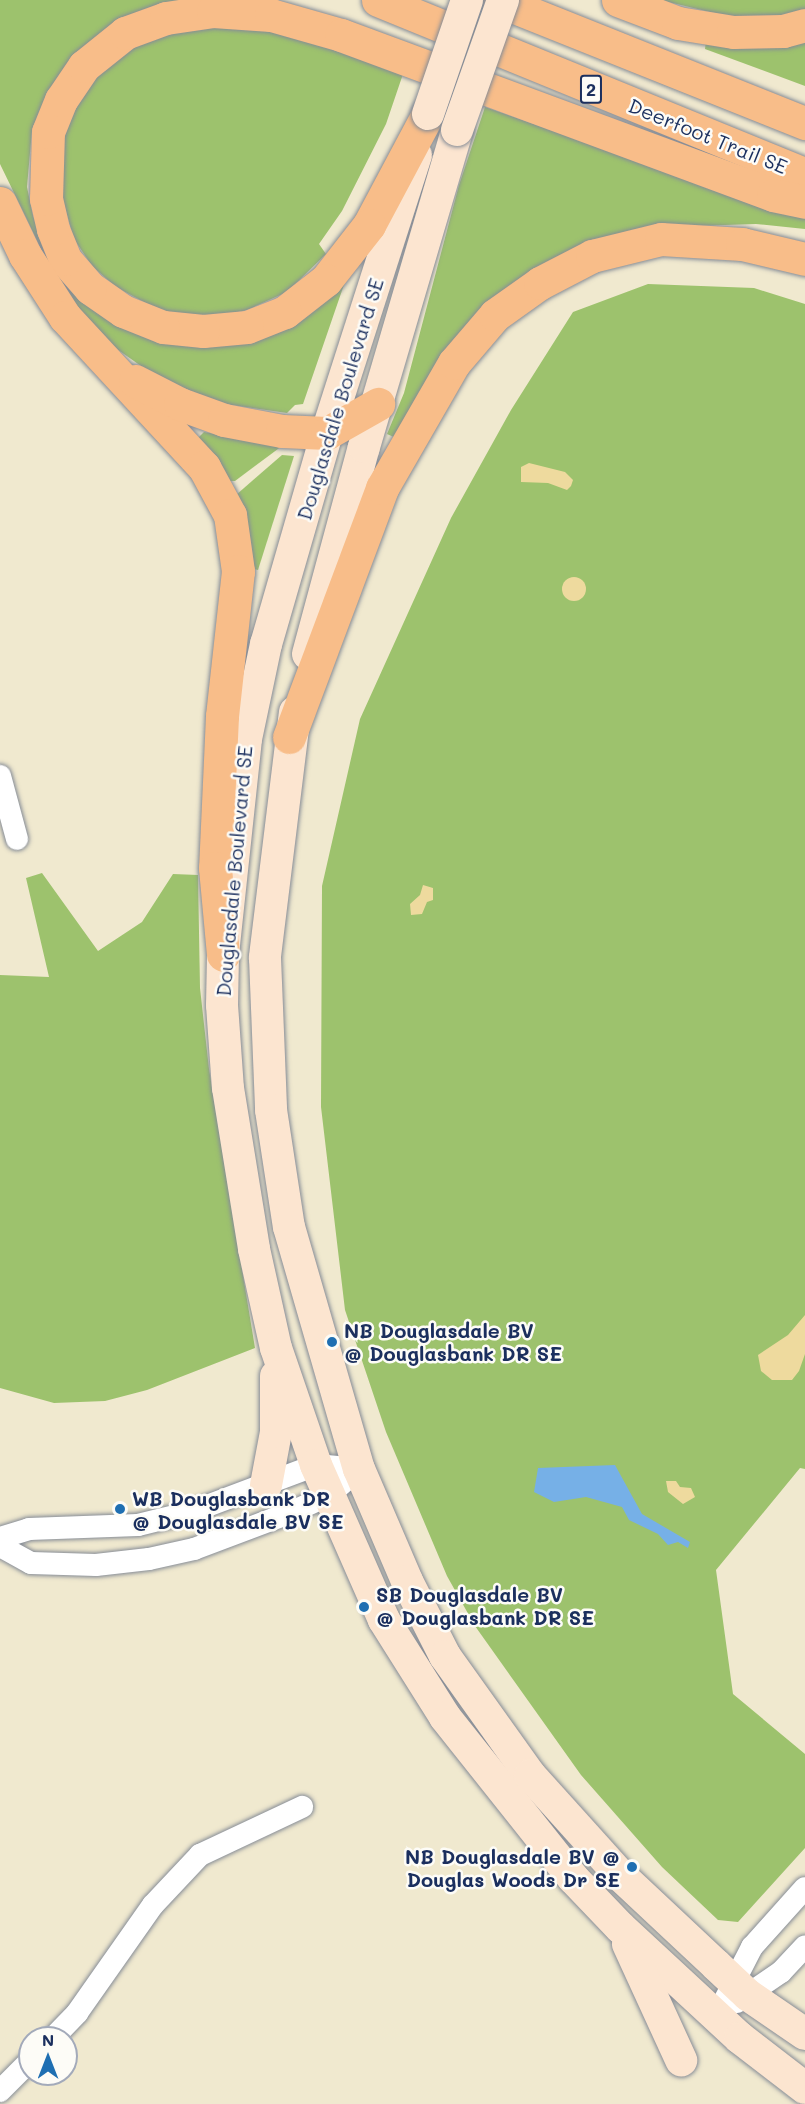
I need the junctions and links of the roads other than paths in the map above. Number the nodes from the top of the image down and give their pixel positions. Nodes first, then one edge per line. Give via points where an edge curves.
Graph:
1 (378, 0) edge
2 (467, 0) edge
3 (497, 0) edge
4 (503, 0) edge
5 (618, 0) edge
6 (805, 25) edge
7 (428, 114) junction
8 (805, 123) edge
9 (805, 174) edge
10 (805, 202) edge
11 (0, 203) edge
12 (805, 260) edge
13 (109, 364) junction
14 (378, 404) junction
15 (327, 433) junction
16 (289, 737) junction
17 (0, 776) edge
18 (17, 839) dead end
19 (223, 955) junction
20 (276, 1348) junction
21 (316, 1465) junction
22 (359, 1468) junction
23 (266, 1485) junction
24 (329, 1496) junction
25 (0, 1538) edge
26 (0, 1546) edge
27 (302, 1807) dead end
28 (805, 1888) edge
29 (620, 1927) junction
30 (805, 1946) edge
31 (741, 1989) junction
32 (716, 2017) junction
33 (65, 2026) edge
34 (805, 2034) edge
35 (681, 2060) dead end
36 (18, 2073) edge
37 (805, 2088) edge
38 (1, 2090) edge

1 - 9 highway, Deerfoot Trail SE / 2
2 - 7 street, Douglasdale Boulevard SE, bridge
3 - 8 highway, 2
4 - 14 street, Douglasdale Boulevard SE, bridge via 457,130
5 - 6 highway via 678,22 733,32 783,31
7 - 10 highway via 369,225 326,280 285,312 247,327 203,331 162,327 123,310 90,288 65,259 53,229 46,199 48,132 61,100 84,66 126,33 166,18 213,11 271,15 342,35 773,195
7 - 15 street, Douglasdale Boulevard SE
11 - 13 highway via 44,286 78,333
12 - 16 highway via 742,244 662,239 591,256 540,283 495,315 454,363 382,488
13 - 15 highway via 146,388 224,420
13 - 19 highway via 204,467 226,505 236,539 238,571 222,716 215,868
14 - 15 highway
14 - 16 street, Douglasdale Boulevard SE via 320,603
15 - 19 street, Douglasdale Boulevard SE via 266,644 246,739
16 - 22 street, Douglasdale Boulevard SE via 265,958 271,1110 289,1227
17 - 18 street
19 - 20 street, Douglasdale Boulevard SE via 228,1088 240,1178
20 - 21 street, Douglasdale Boulevard SE
20 - 23 street via 276,1432
21 - 22 street
21 - 23 street
21 - 24 street, Douglasdale Boulevard SE
22 - 24 street
22 - 31 street, Douglasdale Boulevard SE via 407,1581 445,1656 530,1775 621,1876
23 - 25 street via 191,1512 138,1525 29,1528
24 - 26 street via 194,1549 149,1559 96,1565 31,1563
24 - 29 street, Douglasdale Boulevard SE via 384,1620 445,1717 543,1843
27 - 33 street via 200,1856 153,1905
28 - 31 street via 752,1947
29 - 32 street, Douglasdale Boulevard SE
29 - 35 street
30 - 31 street via 781,1972
31 - 32 street
31 - 34 street, Douglasdale Boulevard SE
32 - 37 street, Douglasdale Boulevard SE
36 - 38 street

